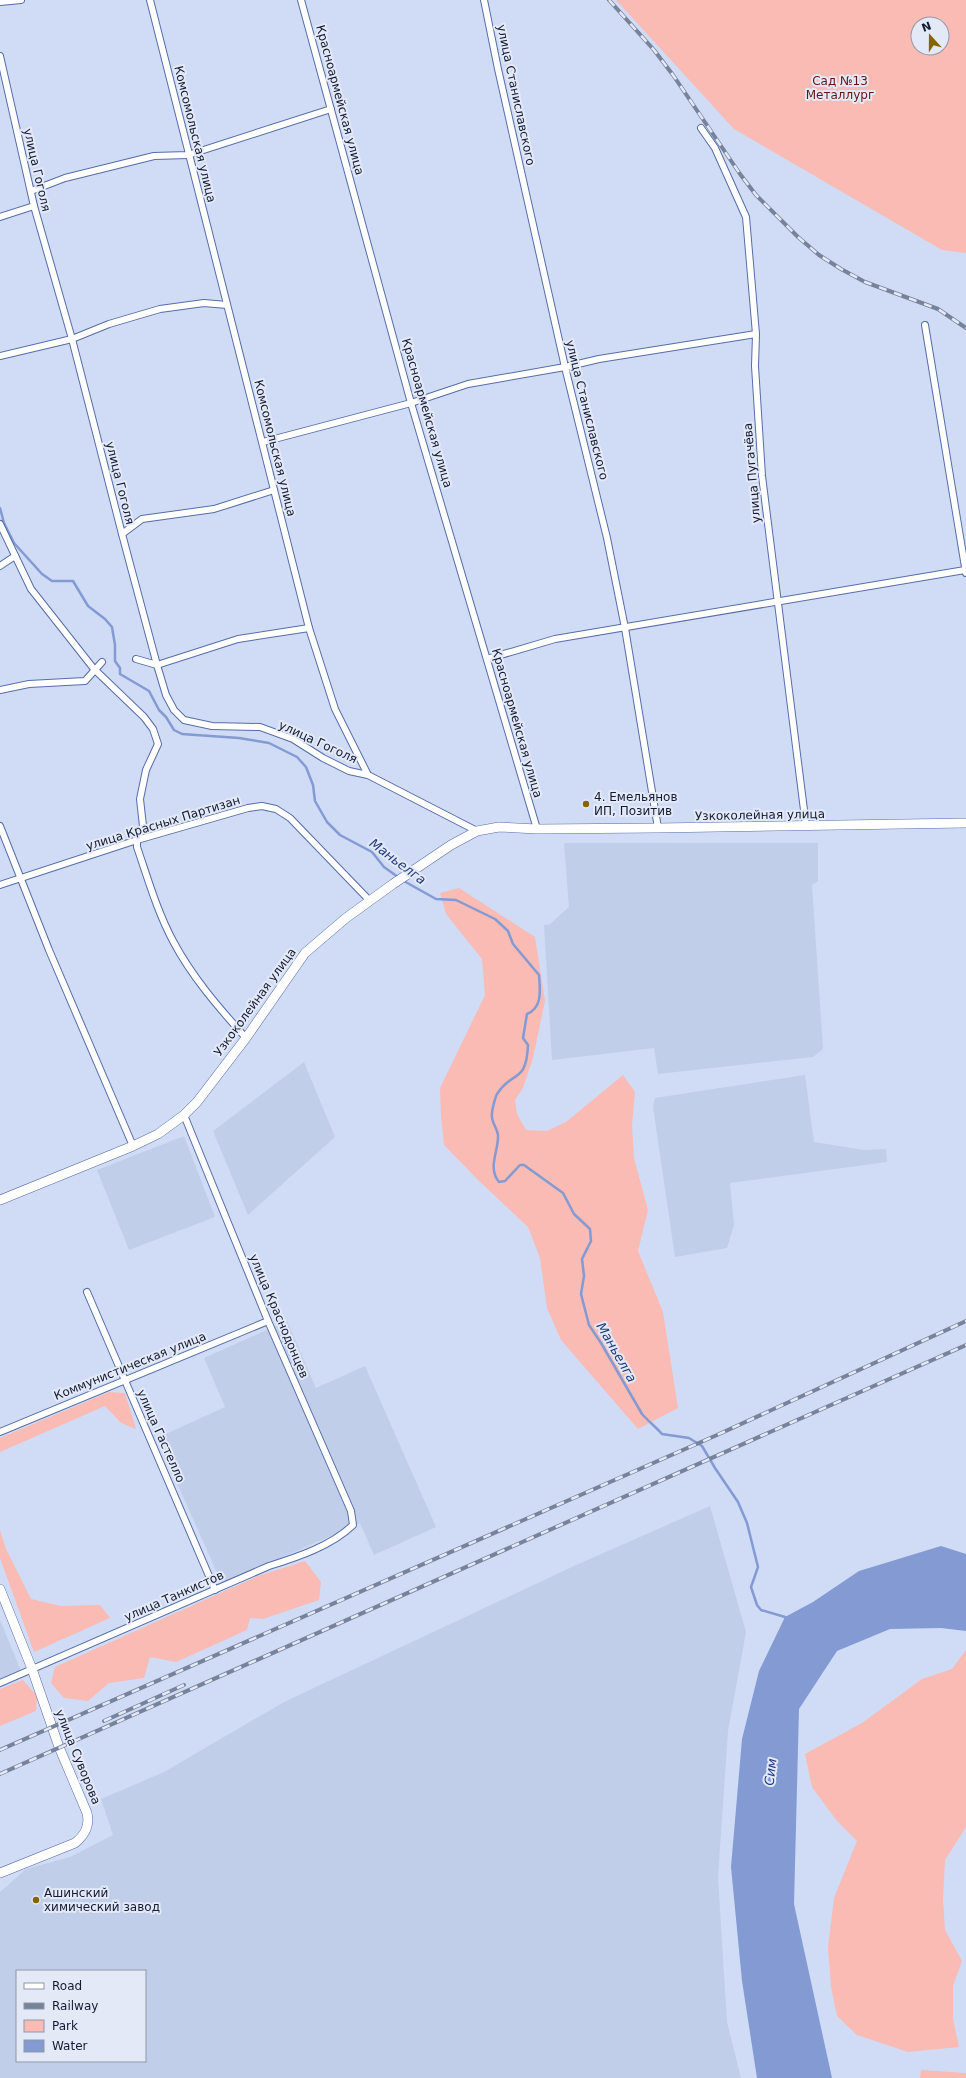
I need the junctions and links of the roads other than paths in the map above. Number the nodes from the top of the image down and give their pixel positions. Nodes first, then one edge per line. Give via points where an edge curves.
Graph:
1 (21, 0) edge
2 (150, 0) edge
3 (302, 0) edge
4 (484, 0) edge
5 (0, 2) edge
6 (0, 56) edge
7 (331, 109) junction
8 (701, 128) dead end
9 (188, 155) junction
10 (31, 191) junction
11 (34, 206) junction
12 (0, 217) edge
13 (227, 305) junction
14 (925, 325) dead end
15 (756, 334) junction
16 (72, 339) junction
17 (0, 356) edge
18 (565, 368) junction
19 (411, 403) junction
20 (263, 442) junction
21 (274, 490) junction
22 (0, 524) edge
23 (122, 534) junction
24 (14, 556) junction
25 (0, 566) edge
26 (965, 572) edge
27 (778, 601) junction
28 (309, 628) junction
29 (625, 628) junction
30 (487, 658) junction
31 (136, 659) dead end
32 (102, 662) dead end
33 (157, 665) junction
34 (94, 669) junction
35 (0, 690) edge
36 (368, 775) junction
37 (966, 823) edge
38 (0, 826) edge
39 (806, 826) junction
40 (658, 828) junction
41 (537, 829) junction
42 (477, 831) junction
43 (137, 840) junction
44 (21, 879) junction
45 (0, 885) edge
46 (370, 901) junction
47 (246, 1038) junction
48 (184, 1115) junction
49 (133, 1146) junction
50 (0, 1200) edge
51 (87, 1292) dead end
52 (268, 1321) junction
53 (125, 1380) junction
54 (0, 1432) edge
55 (353, 1525) joint
56 (0, 1589) edge
57 (215, 1590) junction
58 (32, 1669) junction
59 (0, 1683) edge
60 (0, 1873) edge

1 - 5 street
2 - 9 street, Комсомольская улица
3 - 7 street, Красноармейская улица
4 - 18 street, улица Станиславского
6 - 10 street, улица Гоголя
7 - 9 street
7 - 19 street, Красноармейская улица
8 - 15 street, улица Пугачёва via 715,148 746,217
9 - 10 street via 154,156 65,178
9 - 13 street, Комсомольская улица
10 - 11 street, улица Гоголя
11 - 12 street
11 - 16 street, улица Гоголя
13 - 16 street via 204,303 160,309 109,324
13 - 20 street, Комсомольская улица
14 - 26 street
15 - 18 street
15 - 27 street, улица Пугачёва via 755,366 762,476
16 - 17 street
16 - 23 street, улица Гоголя
18 - 19 street via 468,384
18 - 29 street, улица Станиславского via 607,538
19 - 20 street
19 - 30 street, Красноармейская улица
20 - 21 street, Комсомольская улица
21 - 23 street via 214,509 142,519
21 - 28 street, Комсомольская улица
22 - 24 street
23 - 33 street, улица Гоголя
24 - 25 street
24 - 34 street via 31,589
26 - 27 street
27 - 29 street
27 - 39 street, улица Пугачёва
28 - 33 street via 238,639
28 - 36 street, Комсомольская улица via 336,709
29 - 30 street via 555,639
29 - 40 street, улица Станиславского
30 - 41 street, Красноармейская улица
31 - 33 street
32 - 34 street
33 - 36 street, улица Гоголя via 166,695 174,710 184,720 212,726 260,727 293,740 349,771
34 - 35 street via 85,680 29,684
34 - 43 street via 144,717 153,729 158,744 146,770 140,799 143,826
36 - 42 street
37 - 39 street, Узкоколейная улица
38 - 44 street
39 - 40 street, Узкоколейная улица
40 - 41 street, Узкоколейная улица
41 - 42 street, Узкоколейная улица via 499,827
42 - 46 street, Узкоколейная улица via 413,870
43 - 44 street, улица Красных Партизан
43 - 46 street, улица Красных Партизан via 248,808 262,806 276,809 290,818
43 - 47 street via 155,901 173,942 210,996
44 - 45 street, улица Красных Партизан
44 - 49 street
46 - 47 street, Узкоколейная улица via 305,953
47 - 48 street, Узкоколейная улица
48 - 49 street, Узкоколейная улица via 158,1134
48 - 52 street, улица Краснодонцев
49 - 50 street, Узкоколейная улица
51 - 53 street, улица Гастелло
52 - 53 street, Коммунистическая улица
52 - 55 street, улица Краснодонцев via 351,1511
53 - 54 street, Коммунистическая улица
53 - 57 street, улица Гастелло
55 - 57 street, улица Танкистов via 346,1532 309,1551
56 - 58 street
57 - 58 street, улица Танкистов
58 - 59 street, улица Танкистов
58 - 60 street, улица Суворова via 58,1747 89,1821 75,1843

